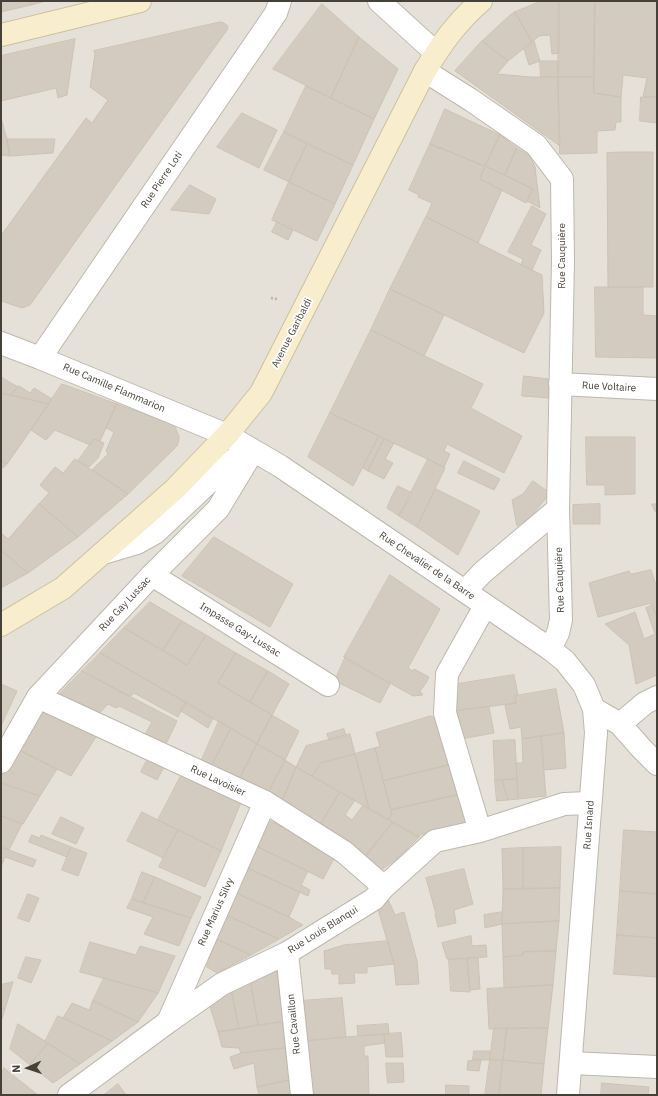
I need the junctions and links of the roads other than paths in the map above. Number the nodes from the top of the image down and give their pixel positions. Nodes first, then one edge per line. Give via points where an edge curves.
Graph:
1 (140, 1) edge
2 (280, 1) edge
3 (379, 1) edge
4 (481, 1) edge
5 (1, 35) edge
6 (436, 53) junction
7 (425, 72) junction
8 (1, 343) edge
9 (40, 358) junction
10 (560, 384) junction
11 (657, 389) edge
12 (227, 435) junction
13 (251, 448) junction
14 (558, 509) junction
15 (103, 553) junction
16 (152, 575) junction
17 (465, 591) junction
18 (485, 606) junction
19 (1, 625) edge
20 (550, 649) junction
21 (328, 685) dead end
22 (38, 697) junction
23 (657, 697) edge
24 (594, 709) junction
25 (620, 724) junction
26 (1, 762) edge
27 (657, 764) edge
28 (265, 802) junction
29 (590, 803) junction
30 (480, 831) junction
31 (384, 886) junction
32 (287, 953) junction
33 (168, 1022) junction
34 (571, 1063) junction
35 (657, 1067) edge
36 (68, 1095) edge
37 (302, 1095) edge
38 (568, 1095) edge

1 - 5 main road
2 - 9 street, Rue Pierre Loti via 276,13
3 - 6 street
4 - 6 main road, Avenue Garibaldi via 466,15
6 - 7 main road, Avenue Garibaldi
7 - 10 street, Rue Cauquière via 536,145 562,179
7 - 12 main road, Avenue Garibaldi via 261,393
8 - 9 street, Rue Camille Flammarion
9 - 12 street, Rue Camille Flammarion
10 - 11 street, Rue Voltaire
10 - 14 street, Rue Cauquière
12 - 13 street, Rue Chevalier de la Barre
12 - 15 main road, Avenue Garibaldi via 175,489
13 - 15 street, Avenue Garibaldi via 225,467 155,533 137,543
13 - 16 street, Rue Gay Lussac via 247,461 218,509
13 - 17 street, Rue Chevalier de la Barre
14 - 17 street via 483,572
14 - 20 street, Rue Cauquière via 561,620
15 - 19 main road, Avenue Garibaldi via 63,588
16 - 21 street, Impasse Gay-Lussac
16 - 22 street, Rue Gay Lussac
17 - 18 street, Rue Chevalier de la Barre
18 - 20 street, Rue Isnard
18 - 30 street, Rue Chevalier de la Barre via 447,674 445,713
20 - 24 street, Rue Isnard via 565,661 584,685
22 - 26 street, Rue Gay Lussac
22 - 28 street, Rue Lavoisier
23 - 25 street via 645,703
24 - 25 street
24 - 29 street, Rue Isnard via 596,733
25 - 27 street
28 - 31 street, Rue Lavoisier via 344,852
28 - 33 street, Rue Marius Silvy
29 - 30 street, Rue Louis Blanqui via 564,804
29 - 34 street, Rue Isnard
30 - 31 street, Rue Louis Blanqui via 435,841
31 - 32 street, Rue Louis Blanqui via 374,899
32 - 33 street, Rue Louis Blanqui via 222,984
32 - 37 street, Rue Cavaillon
33 - 36 street, Rue Louis Blanqui
34 - 35 street
34 - 38 street, Rue Isnard

